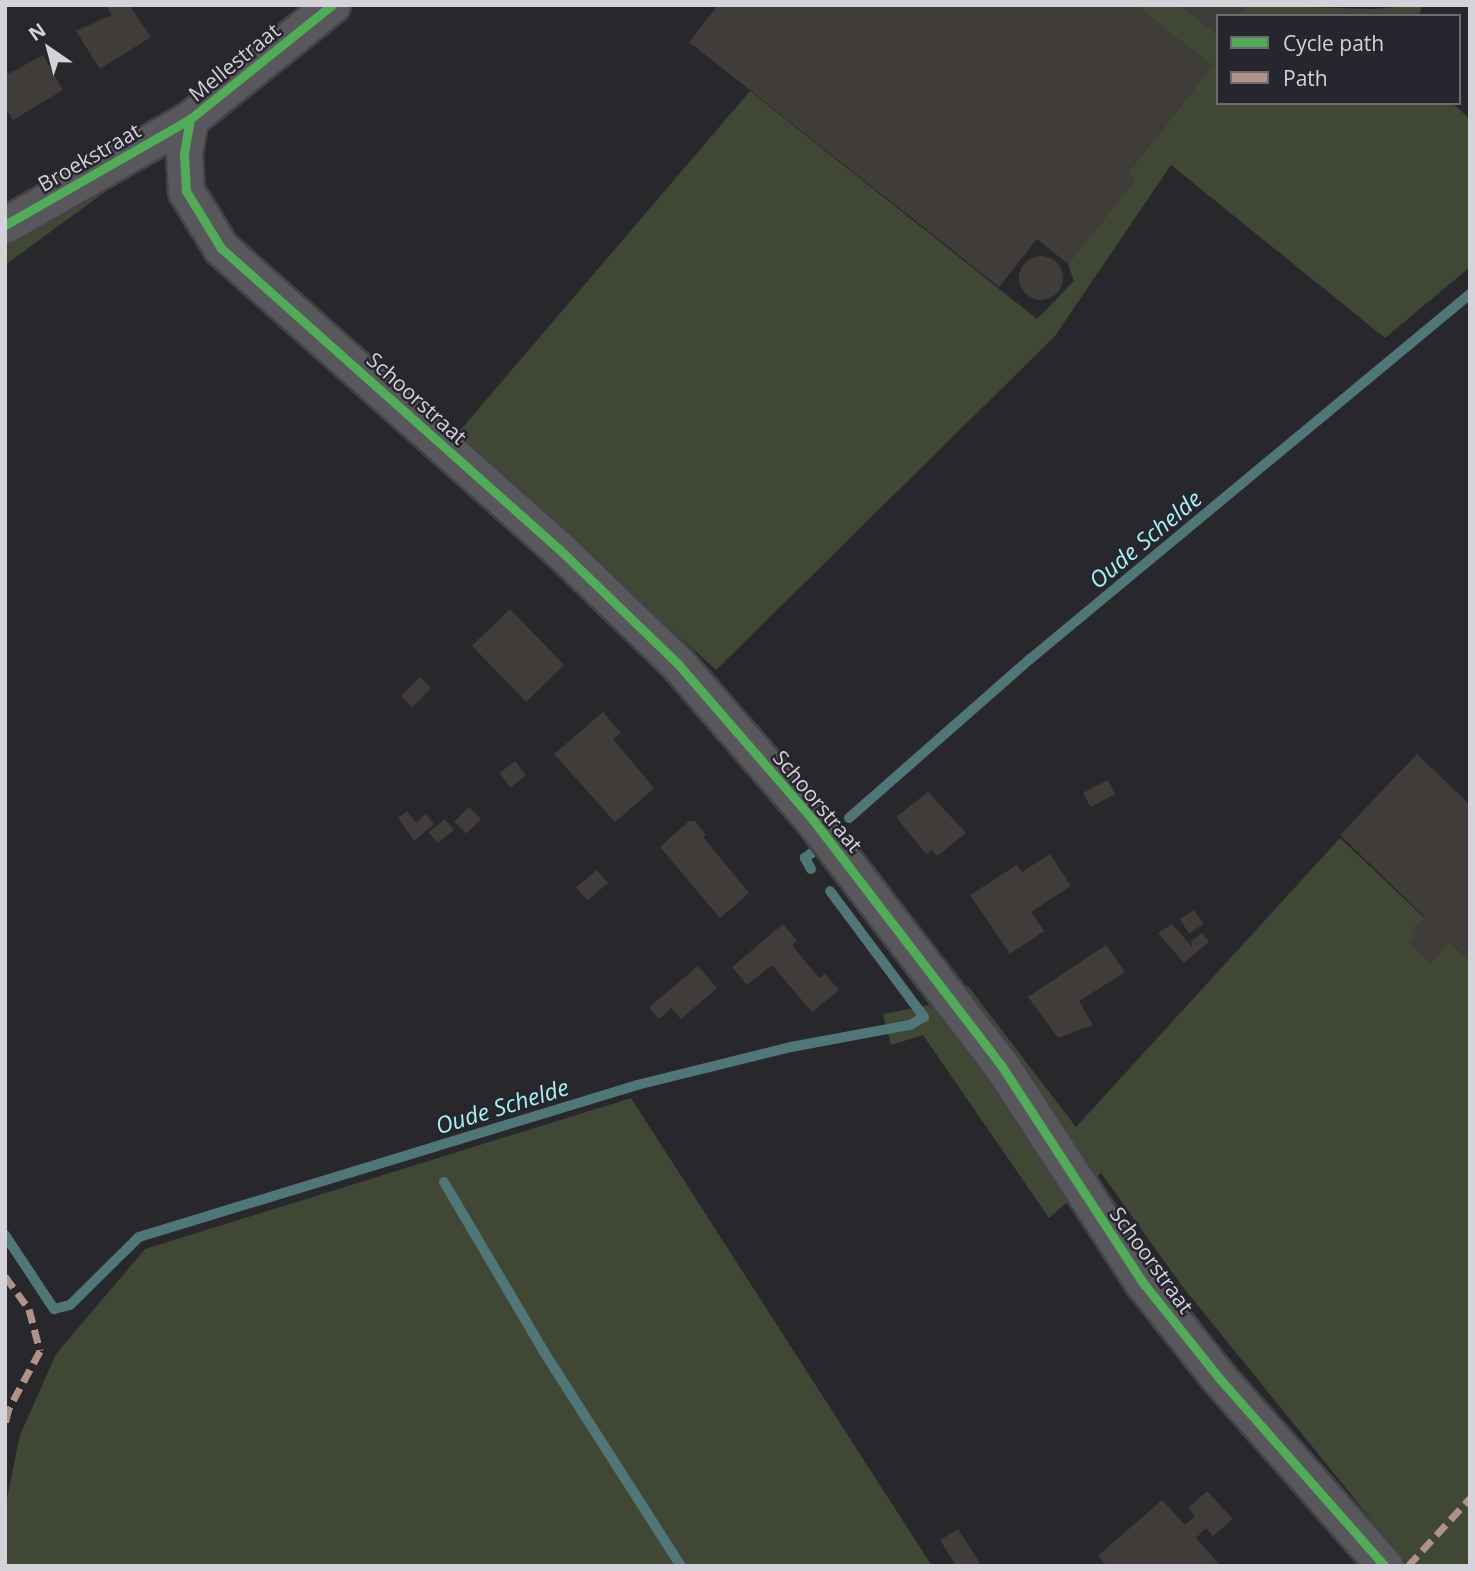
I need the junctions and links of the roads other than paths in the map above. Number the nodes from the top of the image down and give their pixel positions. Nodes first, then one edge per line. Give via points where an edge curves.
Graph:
1 (332, 5) edge
2 (190, 119) junction
3 (5, 225) edge
4 (1385, 1566) edge

1 - 2 street, Mellestraat
2 - 3 street, Broekstraat
2 - 4 street, Schoorstraat via 184,154 186,191 221,248 559,548 685,671 813,820 1001,1065 1144,1284 1219,1378

